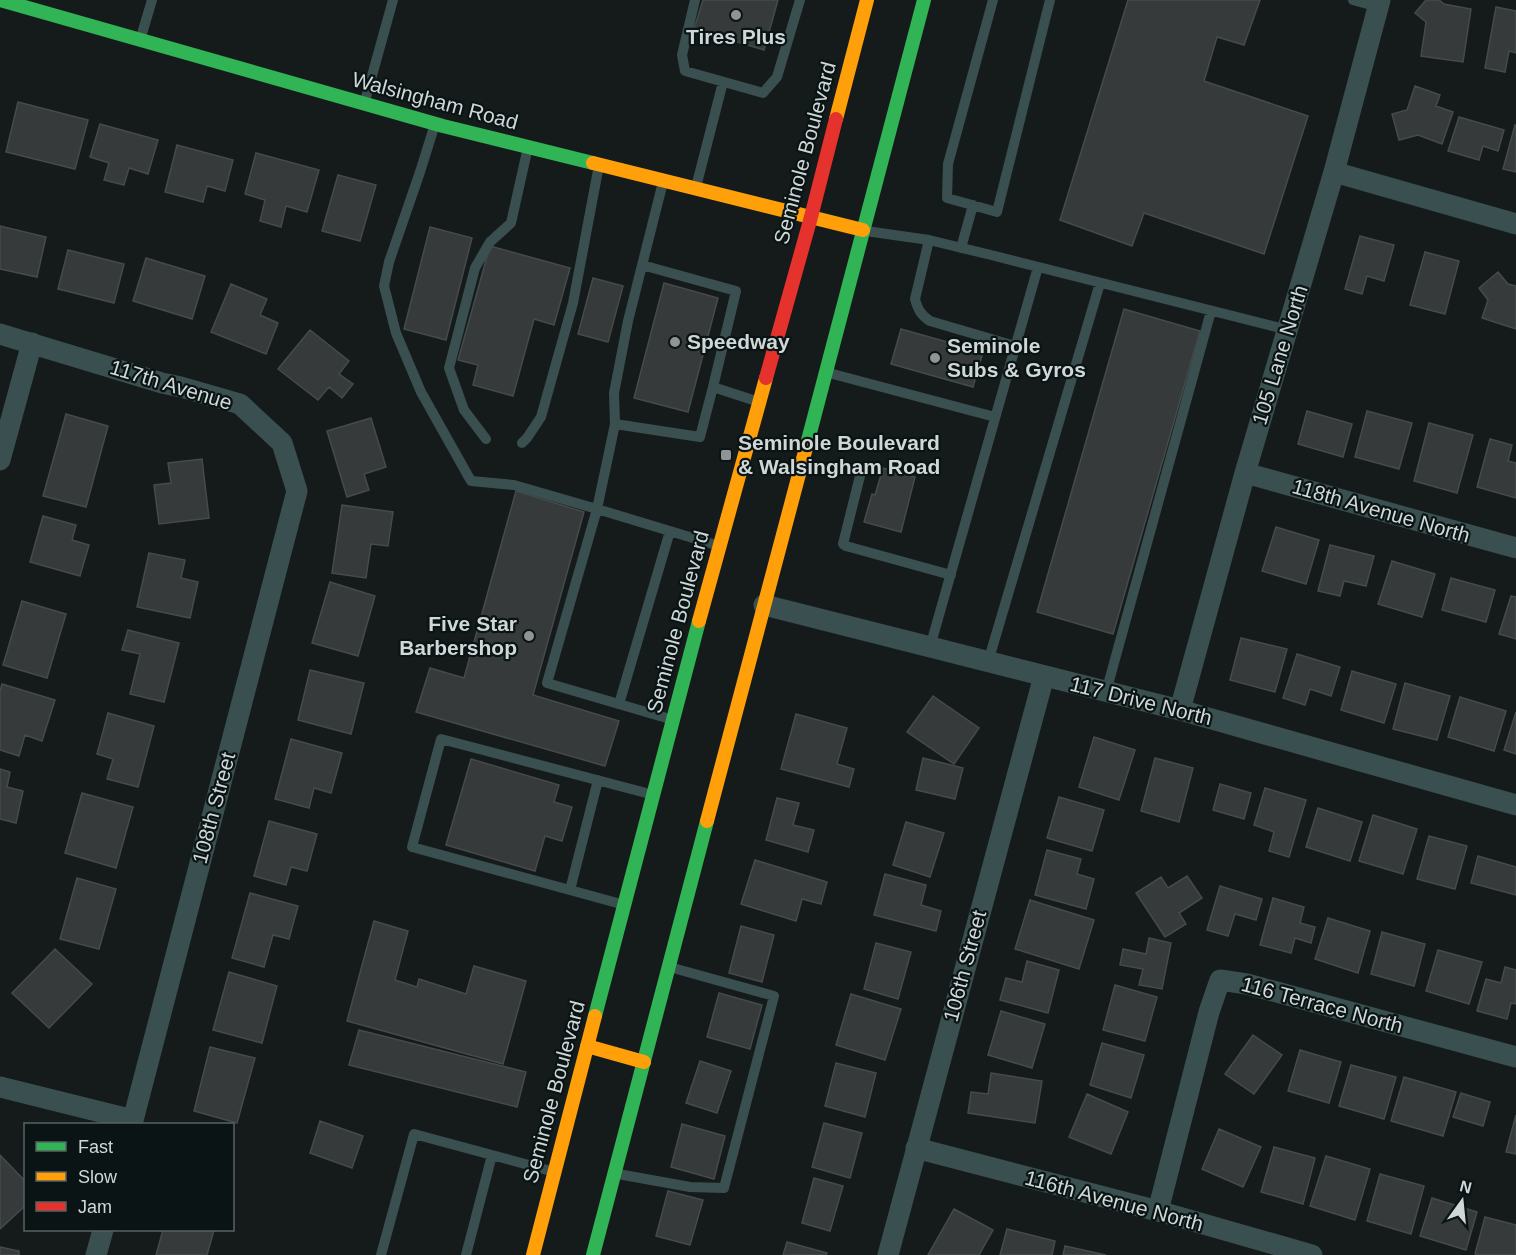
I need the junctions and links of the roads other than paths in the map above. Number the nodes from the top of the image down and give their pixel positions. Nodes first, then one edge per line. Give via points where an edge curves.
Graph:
1 (0, 0) edge
2 (152, 0) edge
3 (393, 0) edge
4 (695, 0) edge
5 (800, 0) edge
6 (924, 0) edge
7 (993, 0) edge
8 (1050, 0) edge
9 (1353, 0) edge
10 (863, 2) edge
11 (1379, 4) edge
12 (140, 40) junction
13 (723, 82) junction
14 (364, 104) junction
15 (435, 124) junction
16 (528, 147) junction
17 (599, 165) junction
18 (1334, 172) junction
19 (663, 181) junction
20 (696, 189) junction
21 (973, 205) junction
22 (811, 217) junction
23 (1516, 224) edge
24 (863, 230) junction
25 (929, 240) junction
26 (961, 248) junction
27 (642, 265) junction
28 (1038, 267) junction
29 (1100, 283) junction
30 (1211, 311) junction
31 (1288, 330) junction
32 (0, 334) edge
33 (32, 343) junction
34 (1015, 346) junction
35 (826, 373) junction
36 (713, 387) junction
37 (760, 402) junction
38 (995, 417) junction
39 (615, 424) junction
40 (486, 439) dead end
41 (522, 443) dead end
42 (0, 460) edge
43 (862, 468) dead end
44 (1245, 473) junction
45 (297, 491) joint
46 (597, 508) junction
47 (670, 531) junction
48 (719, 546) junction
49 (1516, 548) edge
50 (951, 575) junction
51 (764, 605) junction
52 (930, 647) junction
53 (988, 662) junction
54 (1044, 676) junction
55 (1106, 692) junction
56 (619, 704) junction
57 (1180, 711) junction
58 (673, 720) junction
59 (598, 780) junction
60 (653, 795) junction
61 (1516, 805) edge
62 (570, 890) junction
63 (625, 905) junction
64 (669, 967) junction
65 (587, 1046) junction
66 (1516, 1057) edge
67 (644, 1062) junction
68 (0, 1087) edge
69 (132, 1122) edge
70 (916, 1148) junction
71 (492, 1155) junction
72 (554, 1172) junction
73 (615, 1173) junction
74 (1158, 1211) junction
75 (103, 1231) edge
76 (96, 1255) edge
77 (381, 1255) edge
78 (466, 1255) edge
79 (533, 1255) edge
80 (593, 1255) edge
81 (888, 1255) edge
82 (1312, 1255) edge

1 - 12 main road, Walsingham Road
2 - 12 lane
3 - 14 lane
4 - 13 lane via 682,56 685,70
5 - 13 lane via 777,77 764,93
6 - 24 main road
7 - 21 lane via 948,164 947,198
8 - 21 lane via 997,212
9 - 11 lane
10 - 22 main road, Seminole Boulevard
11 - 18 street, 105 Lane North
12 - 14 main road, Walsingham Road
13 - 20 lane
14 - 15 main road, Walsingham Road
15 - 16 main road, Walsingham Road
15 - 46 lane via 384,286 396,333 417,382 471,481 514,485
16 - 17 main road, Walsingham Road
16 - 40 lane via 511,223 490,242 475,268 449,368 464,410
17 - 19 main road, Walsingham Road
17 - 41 lane via 570,315 541,417
18 - 23 street
18 - 31 street, 105 Lane North
19 - 20 main road, Walsingham Road
19 - 27 lane
20 - 22 main road, Walsingham Road
21 - 26 lane
22 - 24 main road, Walsingham Road
22 - 37 main road, Seminole Boulevard
24 - 25 lane
24 - 35 main road
25 - 26 lane
25 - 34 lane via 915,299 922,316
26 - 28 lane
27 - 36 lane via 736,291
27 - 39 lane via 614,393
28 - 29 lane
28 - 34 lane
29 - 30 lane
29 - 53 lane
30 - 31 lane
30 - 55 lane
31 - 44 street, 105 Lane North
32 - 33 street, 117th Avenue
33 - 42 street
33 - 45 street, 117th Avenue via 240,404 282,443
34 - 38 lane
35 - 38 lane
35 - 51 main road
36 - 37 lane
36 - 39 lane via 700,437
37 - 48 main road, Seminole Boulevard
38 - 50 lane
39 - 46 lane
43 - 50 lane via 843,544
44 - 49 street, 118th Avenue North
44 - 57 street, 105 Lane North
45 - 69 street, 108th Street
46 - 47 lane
46 - 56 lane via 547,683
47 - 48 lane
47 - 56 lane
48 - 58 main road, Seminole Boulevard
50 - 52 lane
51 - 52 street, 117 Drive North
51 - 64 main road
52 - 53 street, 117 Drive North
53 - 54 street, 117 Drive North
54 - 55 street, 117 Drive North
54 - 70 street, 106th Street
55 - 57 street, 117 Drive North
56 - 58 lane
57 - 61 street, 117 Drive North
58 - 60 main road, Seminole Boulevard
59 - 60 lane
59 - 62 lane
59 - 62 lane via 441,739 412,847
60 - 63 main road, Seminole Boulevard
62 - 63 lane
63 - 65 main road, Seminole Boulevard
64 - 67 main road
64 - 73 lane via 774,996 730,1166 724,1188 690,1187
65 - 67 main road
65 - 72 main road, Seminole Boulevard
66 - 74 street, 116 Terrace North via 1220,980
67 - 73 main road
68 - 69 street
70 - 74 street, 116th Avenue North
70 - 81 street, 106th Street
71 - 72 lane
71 - 77 lane via 414,1134
71 - 78 lane
72 - 79 main road, Seminole Boulevard
73 - 80 main road
74 - 82 street, 116th Avenue North
75 - 76 street

